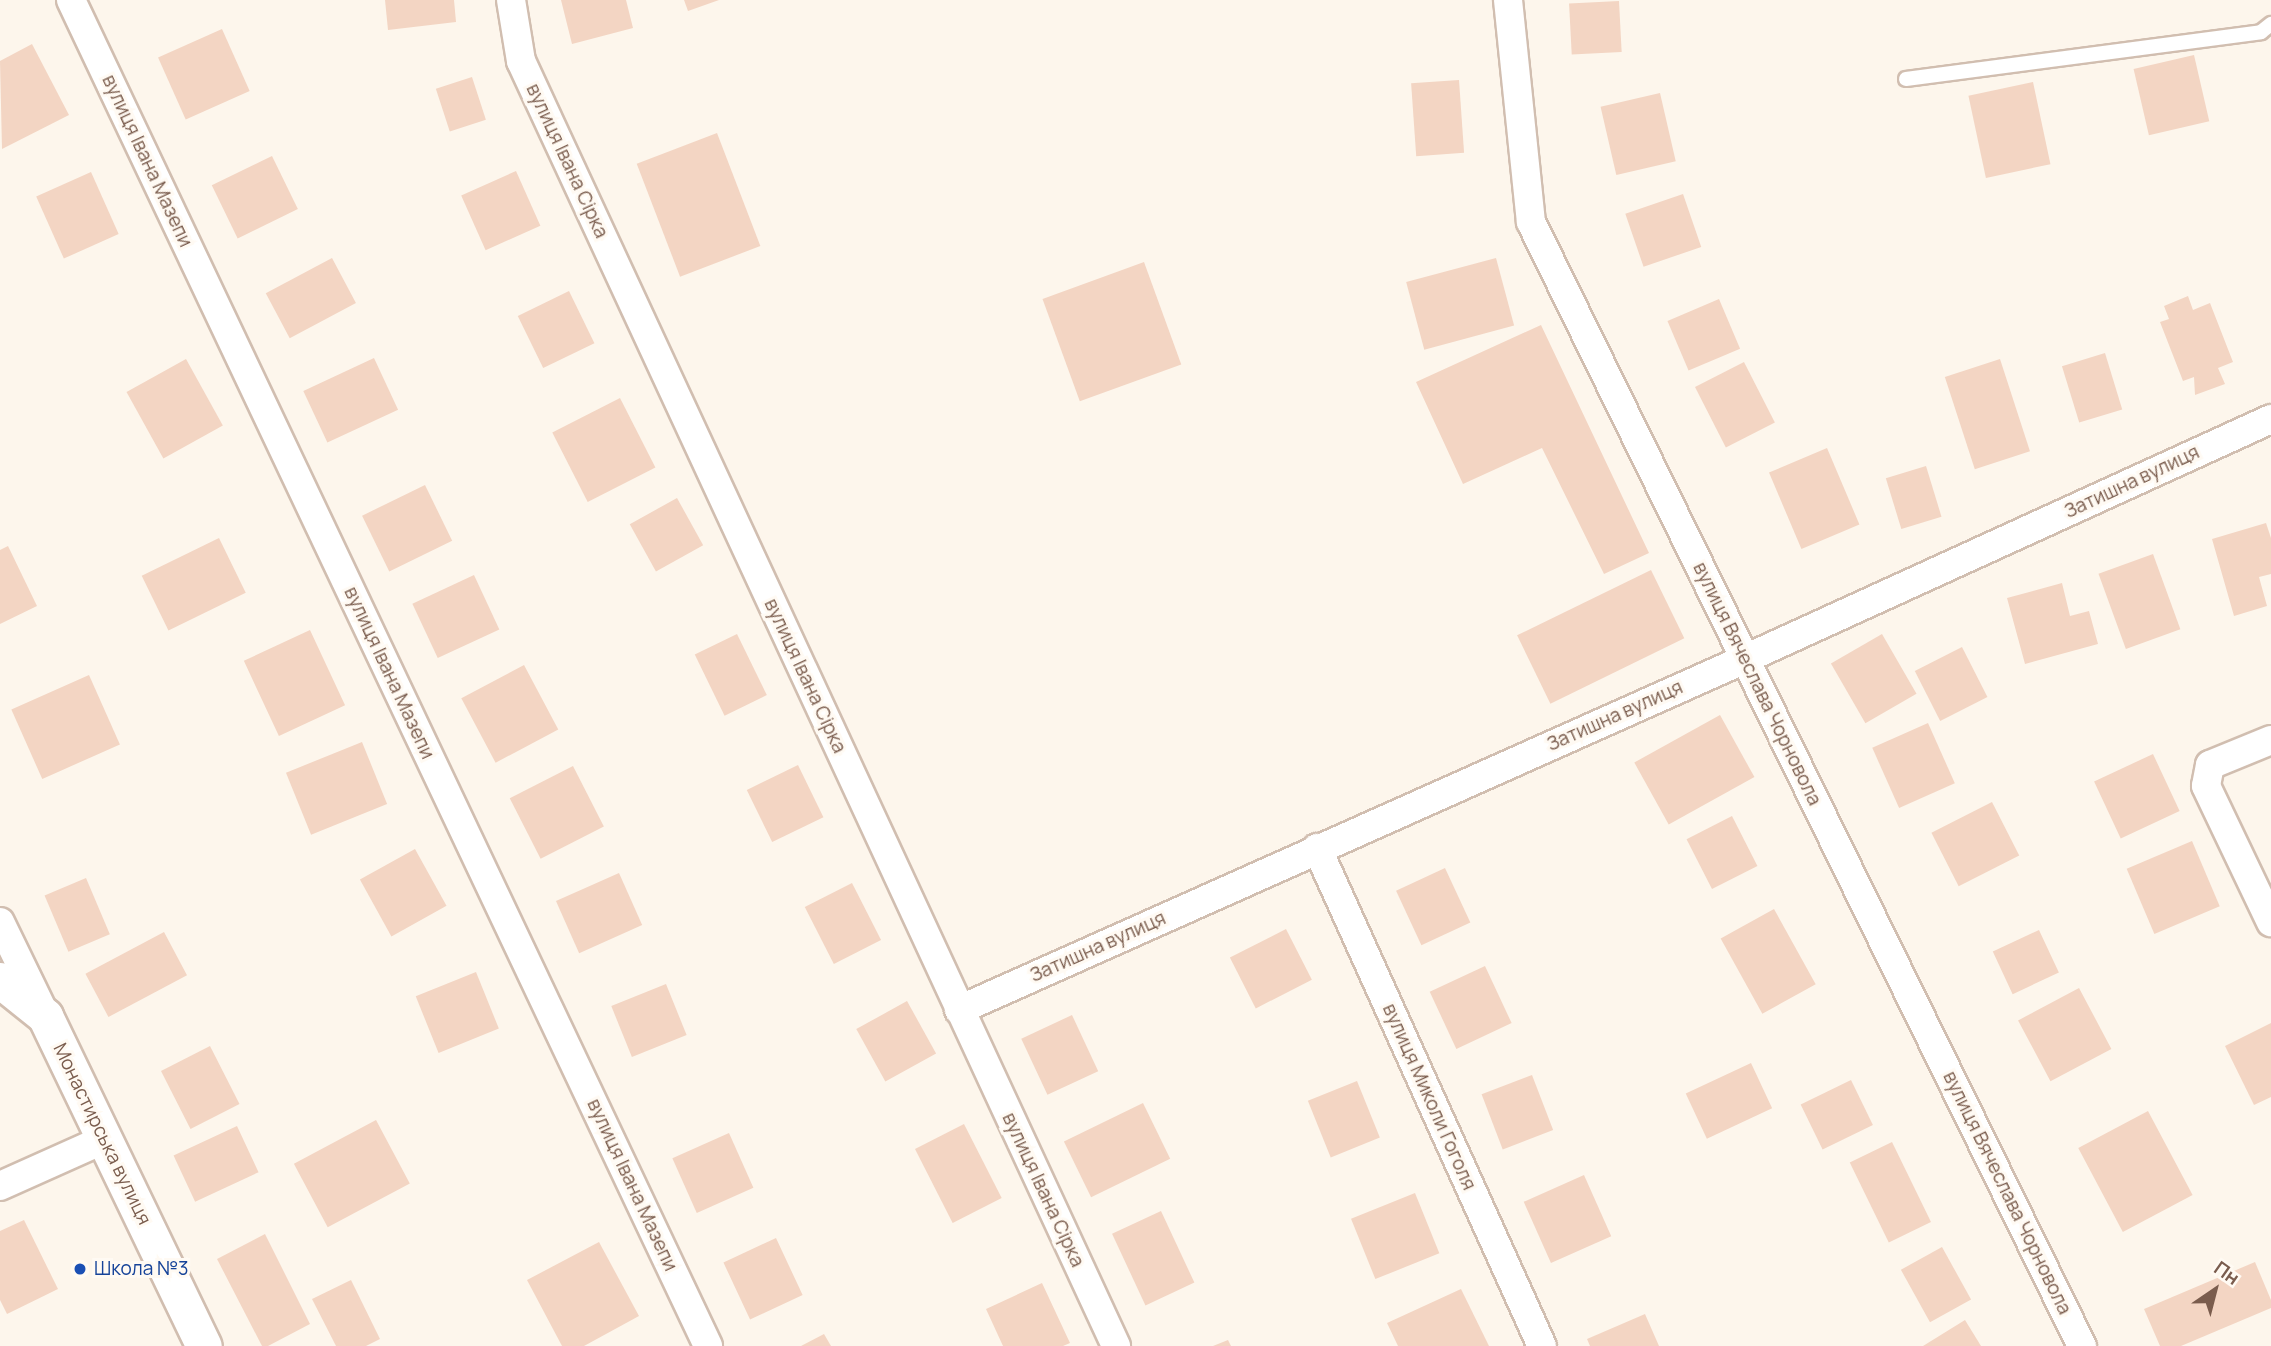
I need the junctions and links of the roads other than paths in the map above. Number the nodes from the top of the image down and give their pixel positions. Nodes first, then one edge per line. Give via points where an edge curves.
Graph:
1 (71, 0) edge
2 (511, 0) edge
3 (1508, 0) edge
4 (2271, 24) edge
5 (1906, 79) dead end
6 (2271, 419) edge
7 (1745, 659) junction
8 (2271, 740) edge
9 (1317, 848) junction
10 (0, 922) edge
11 (2271, 922) edge
12 (0, 980) edge
13 (959, 1010) junction
14 (45, 1016) junction
15 (105, 1139) junction
16 (0, 1186) edge
17 (204, 1346) edge
18 (708, 1346) edge
19 (1116, 1346) edge
20 (1542, 1346) edge
21 (2082, 1346) edge

1 - 18 street, вулиця Івана Мазепи
2 - 13 street, вулиця Івана Сірка via 521,61
3 - 7 street, вулиця Вячеслава Чорновола via 1531,222
4 - 5 lane via 2261,32
6 - 7 street, Затишна вулиця
7 - 9 street, Затишна вулиця
7 - 21 street, вулиця Вячеслава Чорновола
8 - 11 street via 2210,765 2206,786
9 - 13 street, Затишна вулиця
9 - 20 street, вулиця Миколи Гоголя
10 - 14 street, Монастирська вулиця
12 - 14 street
13 - 19 street, вулиця Івана Сірка
14 - 15 street, Монастирська вулиця
15 - 16 street
15 - 17 street, Монастирська вулиця

